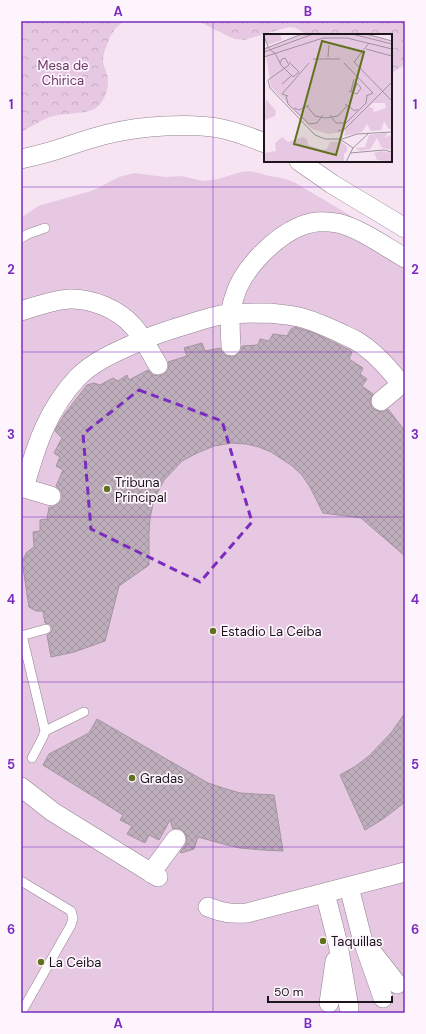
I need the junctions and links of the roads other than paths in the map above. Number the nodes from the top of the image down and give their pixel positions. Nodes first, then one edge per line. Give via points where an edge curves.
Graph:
1 (264, 143) edge
2 (21, 159) edge
3 (300, 162) edge
4 (45, 228) dead end
5 (405, 228) edge
6 (21, 238) edge
7 (405, 258) edge
8 (21, 311) edge
9 (231, 314) junction
10 (142, 340) junction
11 (231, 346) dead end
12 (158, 365) dead end
13 (403, 382) edge
14 (381, 401) dead end
15 (22, 487) edge
16 (51, 496) dead end
17 (46, 629) dead end
18 (22, 636) edge
19 (84, 712) dead end
20 (45, 731) junction
21 (32, 758) dead end
22 (21, 787) edge
23 (176, 839) dead end
24 (405, 872) edge
25 (21, 881) edge
26 (349, 887) junction
27 (325, 893) junction
28 (208, 907) dead end
29 (362, 938) junction
30 (338, 944) junction
31 (397, 984) dead end
32 (383, 998) dead end
33 (329, 1003) dead end
34 (349, 1008) dead end
35 (21, 1012) edge

1 - 2 street via 219,128 168,126 113,132
3 - 5 street
4 - 6 lane
7 - 9 street via 338,223 302,225 272,245 242,278 234,297
8 - 10 street via 69,299 94,302 121,315 133,326
9 - 10 street via 202,320
9 - 11 street
9 - 13 street via 290,315 325,326 364,346
10 - 12 street
10 - 15 street via 95,363 65,392 48,418
13 - 14 street
15 - 16 street
17 - 18 lane
18 - 20 lane
19 - 20 lane
20 - 21 lane
22 - 23 street via 115,857 154,875
24 - 26 street
25 - 35 lane via 71,911 73,918 71,926
26 - 27 street
26 - 29 street
27 - 28 street via 233,914
27 - 30 street
29 - 31 street
29 - 32 street
30 - 33 street
30 - 34 street

